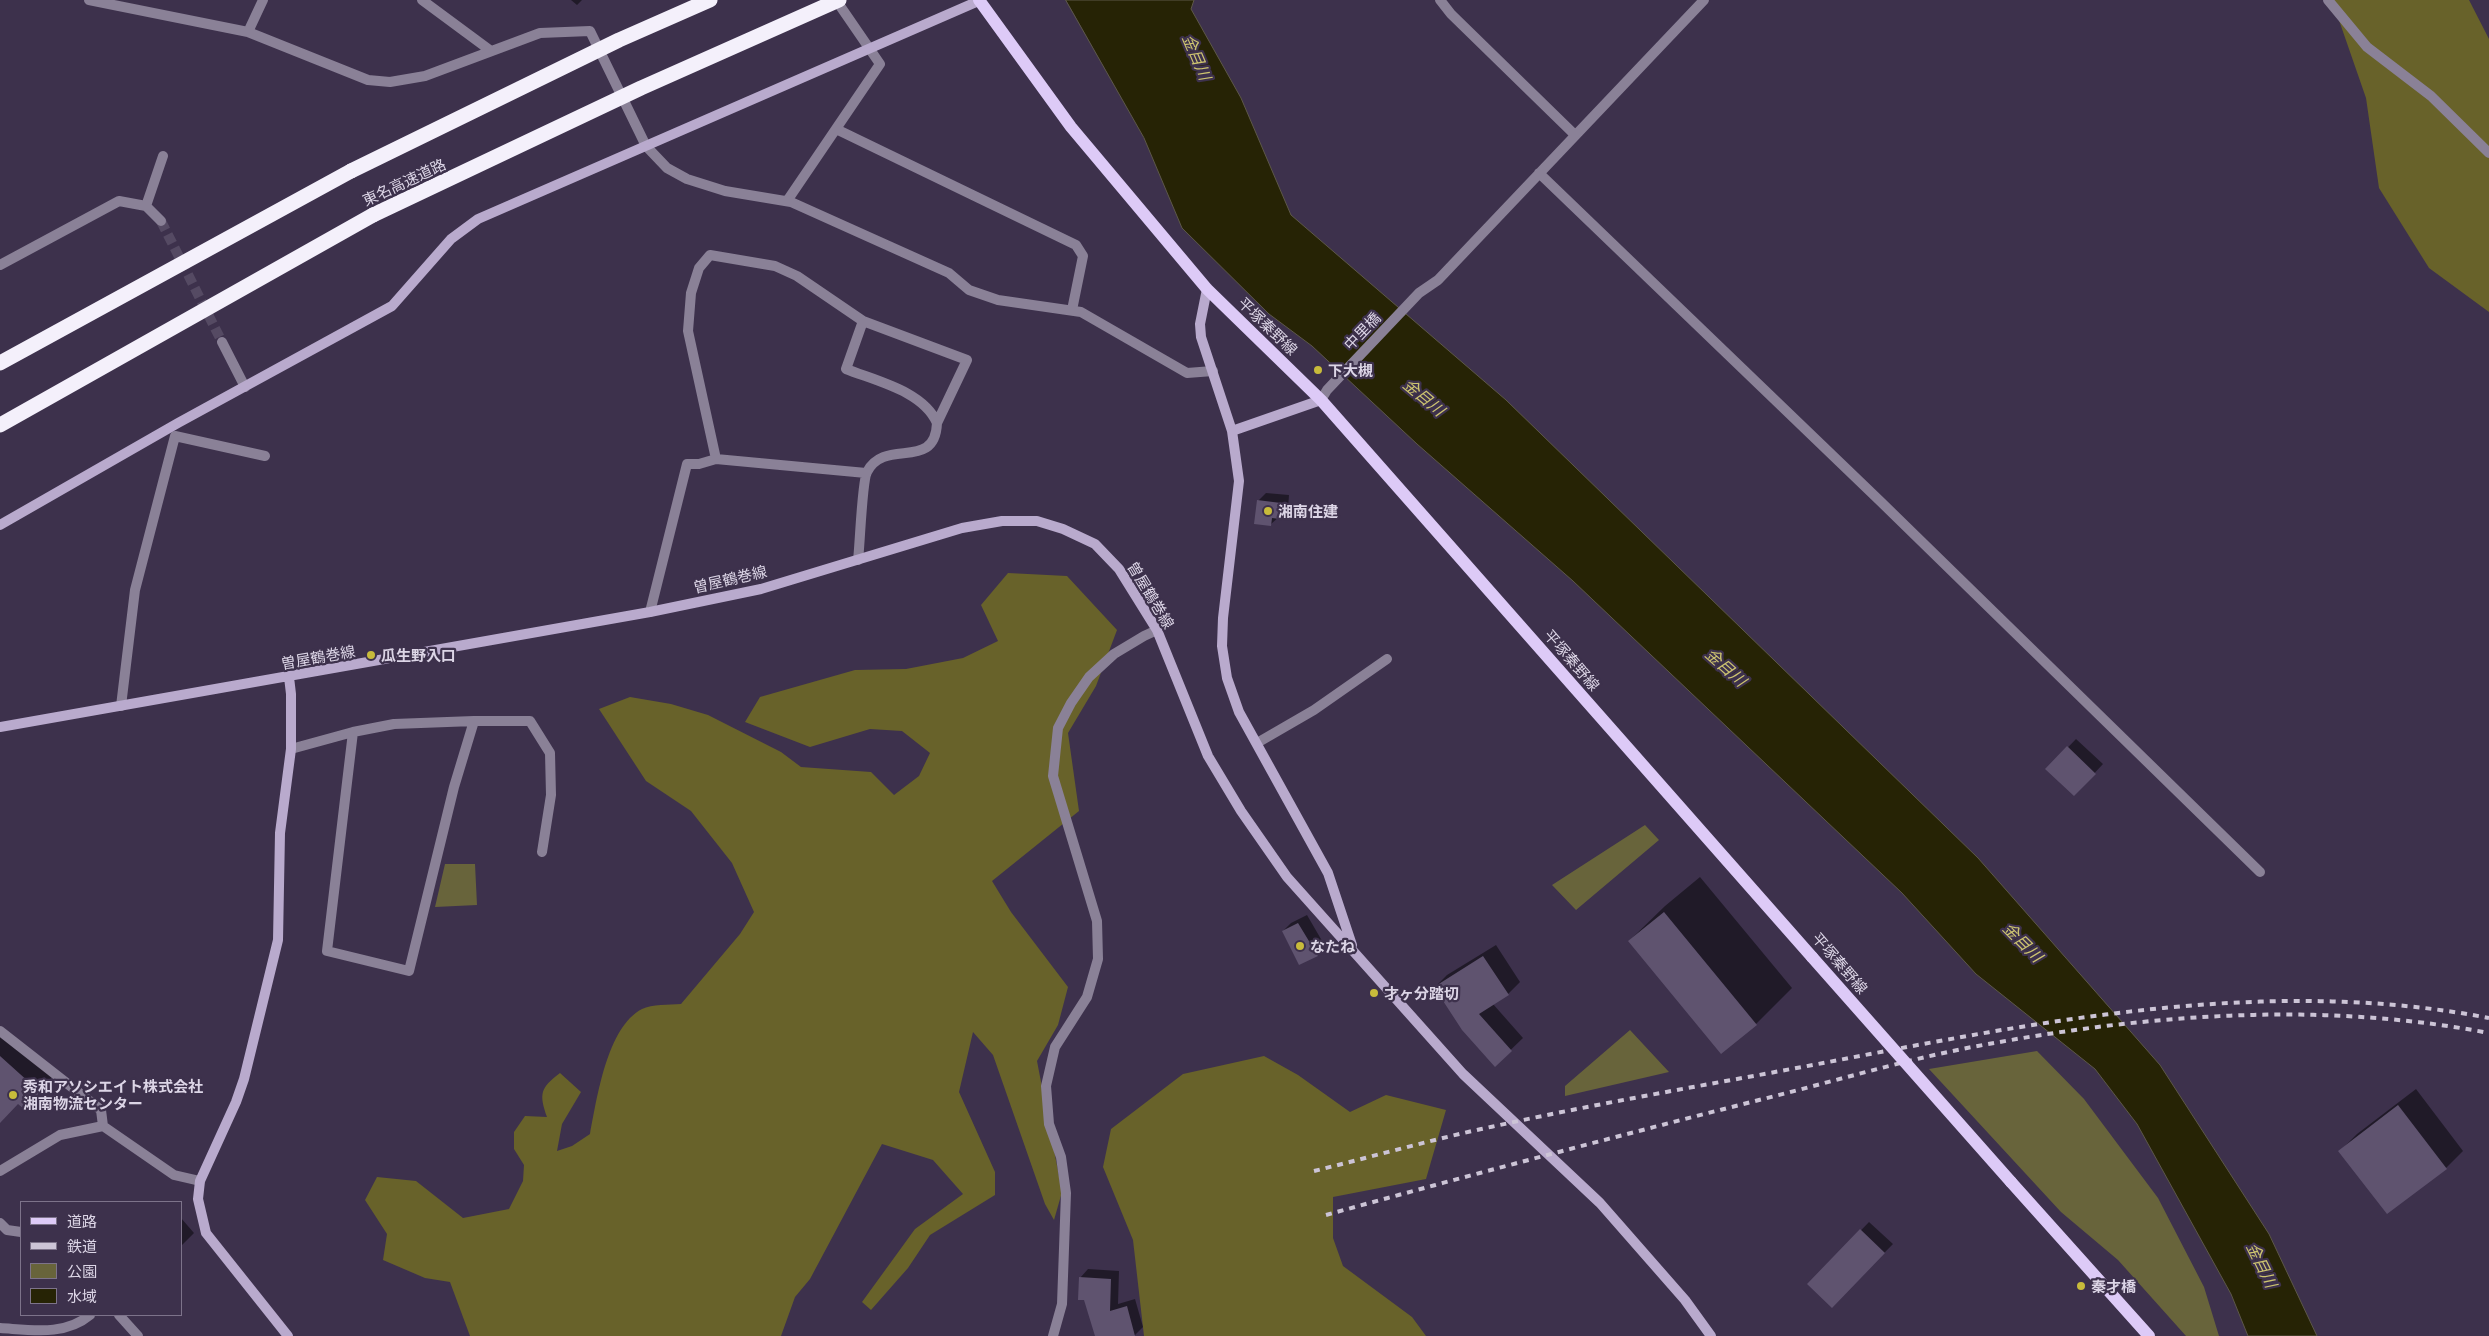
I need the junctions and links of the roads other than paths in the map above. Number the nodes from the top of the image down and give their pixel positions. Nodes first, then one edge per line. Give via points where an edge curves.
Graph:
1 (89, 0) edge
2 (263, 0) edge
3 (422, 0) edge
4 (710, 0) edge
5 (837, 0) edge
6 (979, 0) edge
7 (1440, 0) edge
8 (1704, 0) edge
9 (2328, 0) edge
10 (248, 32) junction
11 (870, 47) junction
12 (491, 51) junction
13 (836, 129) junction
14 (1574, 136) junction
15 (646, 146) junction
16 (2489, 153) edge
17 (163, 156) dead end
18 (1539, 173) junction
19 (787, 201) junction
20 (146, 206) junction
21 (160, 221) tunnel mouth
22 (0, 265) edge
23 (1207, 290) junction
24 (1072, 310) junction
25 (863, 321) junction
26 (222, 342) tunnel mouth
27 (0, 363) edge
28 (1213, 372) junction
29 (245, 387) junction
30 (1324, 395) junction
31 (178, 423) junction
32 (937, 423) junction
33 (0, 424) edge
34 (1232, 432) junction
35 (176, 436) junction
36 (265, 456) dead end
37 (716, 459) junction
38 (866, 473) junction
39 (0, 525) edge
40 (858, 560) junction
41 (650, 612) junction
42 (1157, 630) junction
43 (1387, 659) dead end
44 (289, 677) junction
45 (121, 706) junction
46 (474, 721) junction
47 (0, 727) edge
48 (353, 732) junction
49 (1257, 743) junction
50 (291, 749) junction
51 (542, 852) dead end
52 (2260, 872) dead end
53 (1353, 949) junction
54 (0, 1031) edge
55 (103, 1126) junction
56 (0, 1171) edge
57 (200, 1182) junction
58 (0, 1223) edge
59 (20, 1232) edge
60 (89, 1316) edge
61 (120, 1316) edge
62 (0, 1328) edge
63 (138, 1336) edge
64 (288, 1336) edge
65 (1053, 1336) edge
66 (1710, 1336) edge
67 (2148, 1336) edge

1 - 10 street
2 - 10 street
3 - 12 street
4 - 27 highway, bridge via 610,44 350,171
5 - 11 street
5 - 33 highway, 東名高速道路, bridge via 641,88 373,216
6 - 11 main road
6 - 23 main road, 平塚秦野線 via 1071,127
7 - 14 street
8 - 14 street, 中里橋
9 - 16 street via 2367,47 2431,96
10 - 12 street via 368,80 390,82 425,76
11 - 13 street via 880,64
11 - 15 main road
12 - 15 street via 540,33 590,31
13 - 19 street
13 - 24 street via 1076,245 1083,256
14 - 18 street, 中里橋
15 - 19 street via 667,168 687,179 725,191
15 - 29 main road via 478,219 451,239 392,306
17 - 20 street
18 - 30 street, 中里橋 via 1438,280 1419,293
18 - 52 street
19 - 24 street via 949,273 969,290 998,300
20 - 21 street
20 - 22 street via 119,201
23 - 28 main road via 1200,324
23 - 30 main road, 平塚秦野線 via 1263,344
24 - 28 street via 1081,312 1187,373
25 - 32 street via 846,369 904,392 932,411
25 - 32 street via 967,360
25 - 37 street via 797,276 775,266 710,255 699,268 692,293 688,331
26 - 29 street
28 - 34 main road
29 - 31 main road
30 - 34 main road
30 - 67 main road, 平塚秦野線, bridge via 1812,957
31 - 35 street
31 - 39 main road
32 - 38 street via 936,435 922,451 877,458
34 - 49 main road via 1239,481 1222,646 1227,678 1239,712
35 - 36 street
35 - 45 street via 135,590
37 - 38 street
37 - 41 street via 687,464
38 - 40 street
40 - 41 main road, 曽屋鶴巻線 via 761,589
40 - 42 main road, 曽屋鶴巻線 via 962,528 1002,521 1037,521 1095,544 1120,569
41 - 44 main road, 曽屋鶴巻線
42 - 53 main road, 曽屋鶴巻線 via 1208,756 1241,811 1287,877
42 - 65 street via 1114,654 1089,677 1058,728 1053,776 1097,921 1098,959 1087,997 1055,1047 1046,1086 1049,1124 1061,1157 1066,1192 1062,1304
43 - 49 street via 1314,710
44 - 45 main road, 曽屋鶴巻線
44 - 50 main road
45 - 47 main road, 曽屋鶴巻線
46 - 48 street via 394,724
46 - 48 street via 409,970 328,951
46 - 51 street via 530,722 550,753 551,795
48 - 50 street
49 - 53 main road via 1328,873
50 - 57 main road via 282,804 278,932 272,970 244,1079
53 - 66 main road, 曽屋鶴巻線 via 1463,1074 1600,1203 1685,1300
54 - 55 street via 101,1110
55 - 56 street via 60,1135
55 - 57 street via 174,1175
57 - 64 main road via 198,1199 206,1233
58 - 59 street via 7,1230
60 - 62 street via 79,1325 60,1330
61 - 63 street

